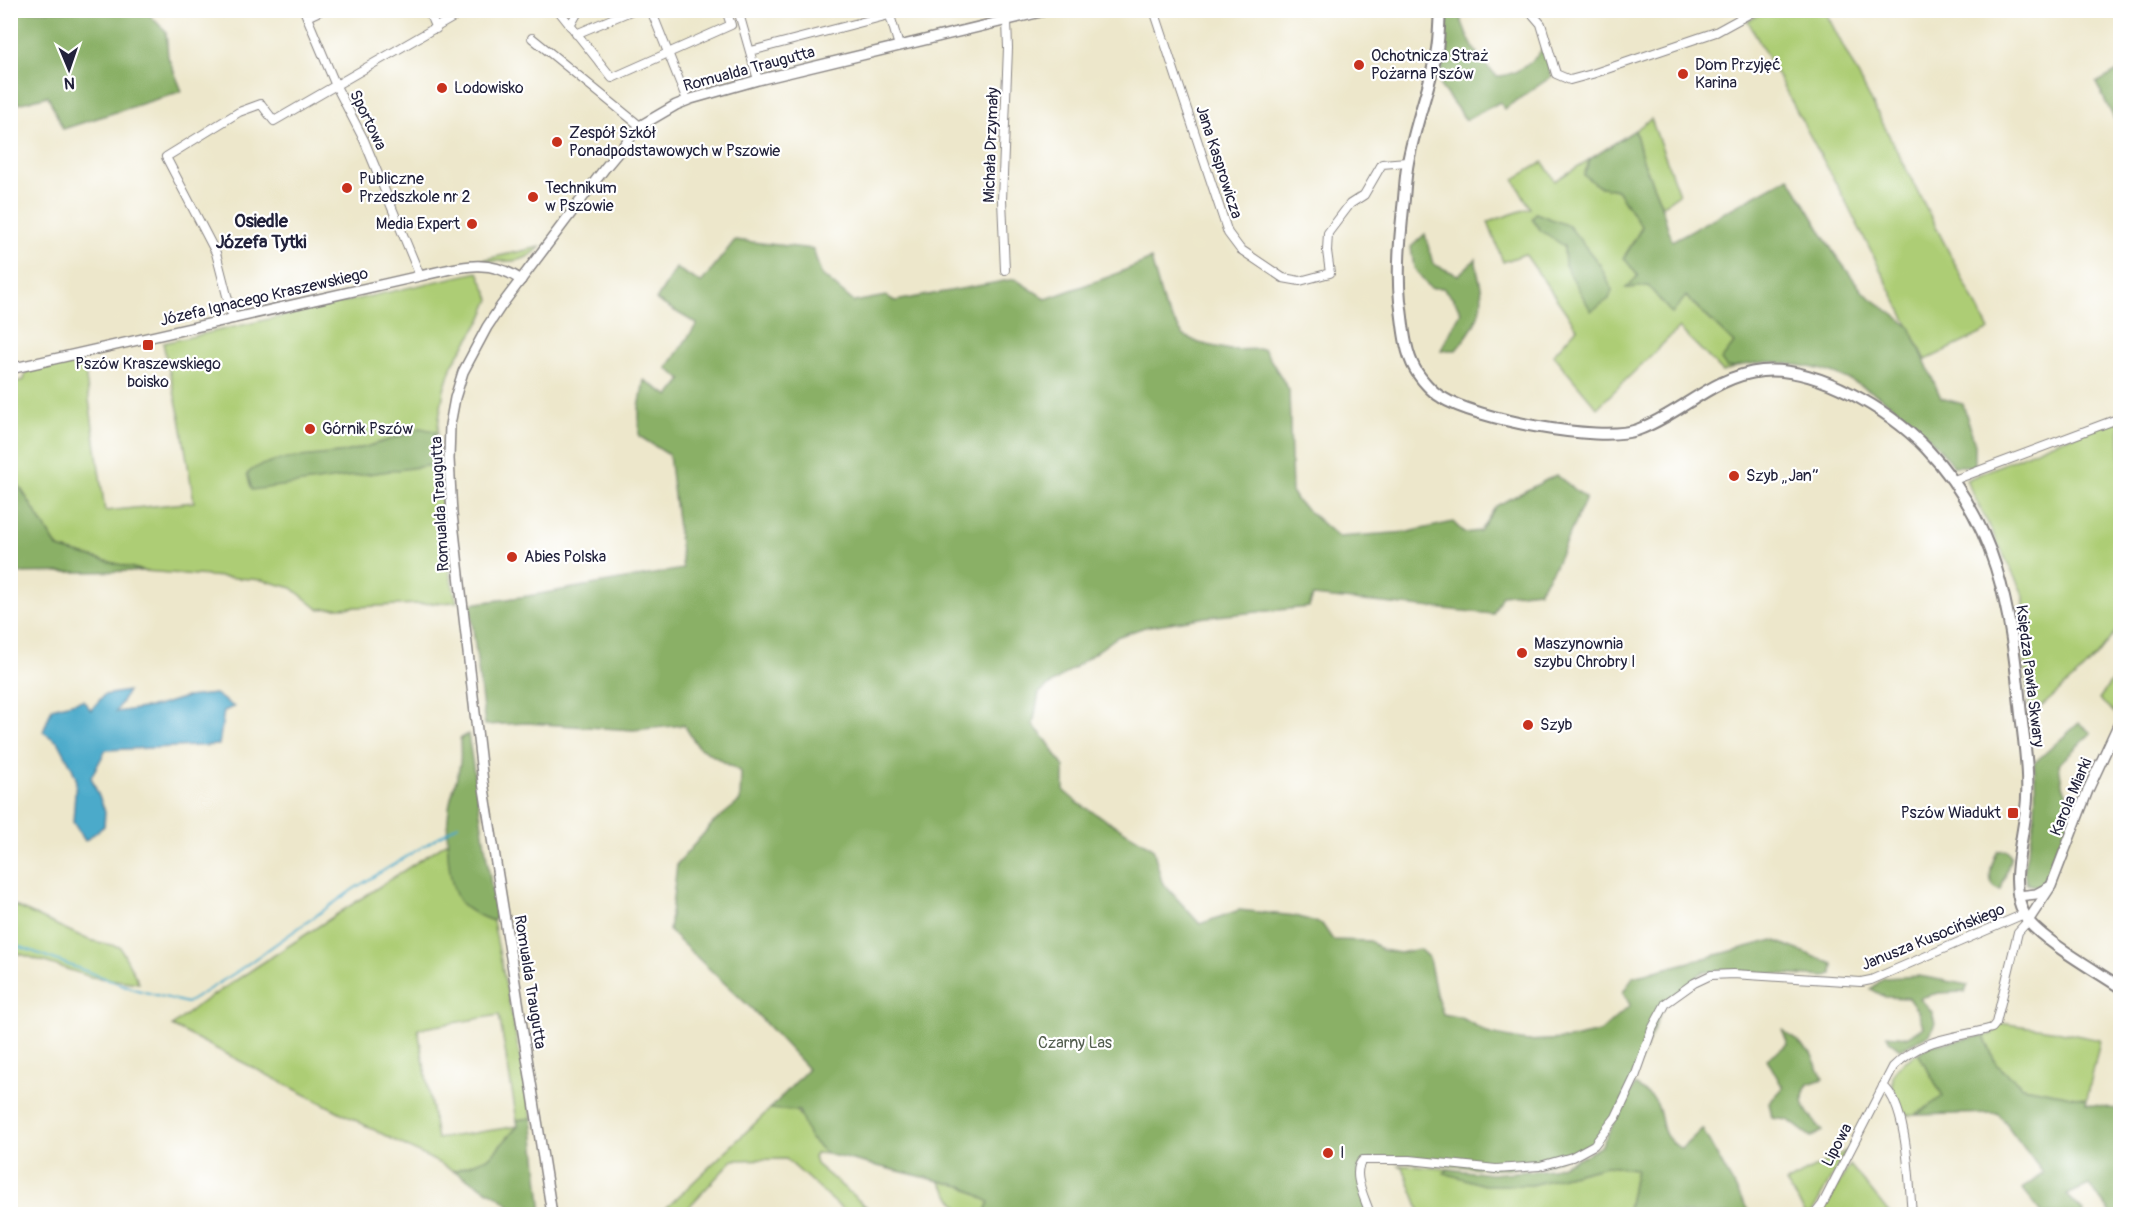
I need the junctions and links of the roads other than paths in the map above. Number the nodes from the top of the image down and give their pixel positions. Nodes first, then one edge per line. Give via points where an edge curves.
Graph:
1 (322, 10) edge
2 (428, 10) edge
3 (466, 10) edge
4 (558, 10) edge
5 (579, 10) edge
6 (633, 10) edge
7 (651, 10) edge
8 (726, 10) edge
9 (738, 10) edge
10 (1049, 10) edge
11 (1154, 10) edge
12 (1440, 10) edge
13 (1529, 10) edge
14 (1756, 10) edge
15 (889, 13) edge
16 (305, 14) edge
17 (1007, 21) junction
18 (570, 26) junction
19 (436, 29) junction
20 (576, 34) junction
21 (532, 38) dead end
22 (899, 46) junction
23 (751, 51) junction
24 (669, 52) junction
25 (758, 80) junction
26 (336, 86) junction
27 (687, 100) junction
28 (640, 126) junction
29 (1407, 162) junction
30 (1005, 270) dead end
31 (420, 276) junction
32 (521, 280) junction
33 (233, 319) junction
34 (10, 369) edge
35 (2121, 418) edge
36 (1954, 480) junction
37 (2121, 722) edge
38 (2050, 886) junction
39 (2018, 896) junction
40 (2026, 918) junction
41 (2121, 987) edge
42 (1883, 1086) junction
43 (552, 1215) edge
44 (1370, 1215) edge
45 (1815, 1215) edge
46 (1911, 1215) edge

1 - 16 street
2 - 19 street
3 - 19 street
4 - 18 street
5 - 18 street
6 - 20 street
7 - 24 street
8 - 24 street via 731,25
9 - 23 street
10 - 17 street, Romualda Traugutta
11 - 29 street, Jana Kasprowicza via 1228,233 1240,249 1283,278 1300,281 1330,273 1328,233 1350,204 1364,195 1382,164
12 - 29 main road, Księdza Pawła Skwary via 1437,49
13 - 14 street via 1541,24 1556,74 1570,80 1716,33
15 - 22 street
15 - 23 street, Romualda Traugutta
16 - 26 street, Sportowa
17 - 22 street, Romualda Traugutta
17 - 30 street, Michała Drzymały via 1002,200
18 - 20 street
19 - 26 street
20 - 24 street via 612,78
21 - 28 street
22 - 25 street, Romualda Traugutta
23 - 25 street
24 - 27 street
25 - 27 street, Romualda Traugutta
26 - 31 street, Sportowa via 364,140
26 - 33 street via 274,121 261,104 240,112 166,157 216,253
27 - 28 street, Romualda Traugutta
28 - 32 street, Romualda Traugutta
29 - 36 main road, Księdza Pawła Skwary via 1399,254 1400,299 1407,347 1415,369 1440,397 1497,418 1585,434 1613,435 1647,425 1736,376 1787,372 1832,385 1881,411 1923,445
31 - 32 street, Józefa Ignacego Kraszewskiego via 487,265
31 - 33 street, Józefa Ignacego Kraszewskiego
32 - 43 street, Romualda Traugutta via 487,327 463,372 450,425 449,459 483,782
33 - 34 street, Józefa Ignacego Kraszewskiego
35 - 36 street
36 - 39 main road, Księdza Pawła Skwary via 1978,521 2005,595 2014,644 2028,782
37 - 38 street, Karola Miarki via 2088,790
38 - 39 street via 2036,894
38 - 40 street, Karola Miarki
39 - 40 main road, Księdza Pawła Skwary
40 - 41 main road via 2052,941
40 - 42 street, Lipowa via 2018,932 1992,1028 1924,1044 1893,1067
40 - 44 street, Janusza Kusocińskiego via 1861,982 1711,975 1666,1003 1616,1117 1594,1145 1572,1157 1540,1166 1496,1169 1410,1160 1363,1160 1358,1173
42 - 45 street, Lipowa
42 - 46 street via 1889,1091 1901,1121 1906,1144

